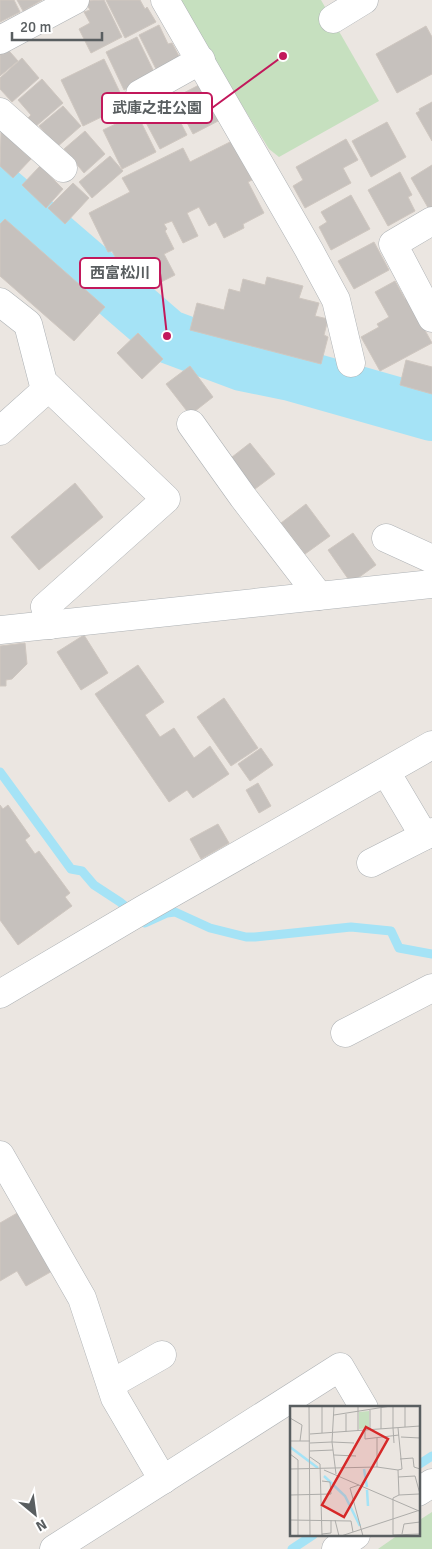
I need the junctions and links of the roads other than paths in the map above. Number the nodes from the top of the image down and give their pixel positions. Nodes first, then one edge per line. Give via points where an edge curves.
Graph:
1 (75, 0) edge
2 (165, 0) edge
3 (364, 0) edge
4 (333, 18) dead end
5 (0, 40) edge
6 (201, 60) junction
7 (140, 94) dead end
8 (0, 112) edge
9 (63, 168) dead end
10 (432, 221) edge
11 (0, 302) edge
12 (430, 309) edge
13 (351, 363) dead end
14 (48, 388) junction
15 (191, 424) dead end
16 (0, 430) edge
17 (386, 538) dead end
18 (432, 559) edge
19 (432, 584) edge
20 (319, 596) junction
21 (50, 625) junction
22 (0, 630) edge
23 (432, 745) edge
24 (386, 772) junction
25 (428, 834) edge
26 (371, 863) dead end
27 (432, 988) edge
28 (0, 994) edge
29 (345, 1033) dead end
30 (0, 1155) edge
31 (162, 1355) dead end
32 (111, 1384) junction
33 (363, 1406) edge
34 (163, 1480) junction
35 (432, 1483) edge
36 (420, 1491) edge
37 (54, 1549) edge

1 - 5 street
2 - 6 street
3 - 4 street
6 - 7 street
6 - 13 street via 336,300
8 - 9 street
10 - 12 street via 393,244
11 - 14 street via 28,324 43,382
14 - 16 street
14 - 21 street via 166,498 45,606
15 - 20 street
17 - 18 street
19 - 20 street
20 - 21 street
21 - 22 street
23 - 24 street
24 - 25 street
24 - 28 street
25 - 26 street
27 - 29 street
30 - 32 street via 82,1298
31 - 32 street
32 - 34 street via 115,1398
33 - 34 street via 340,1367
34 - 37 street
35 - 36 street

